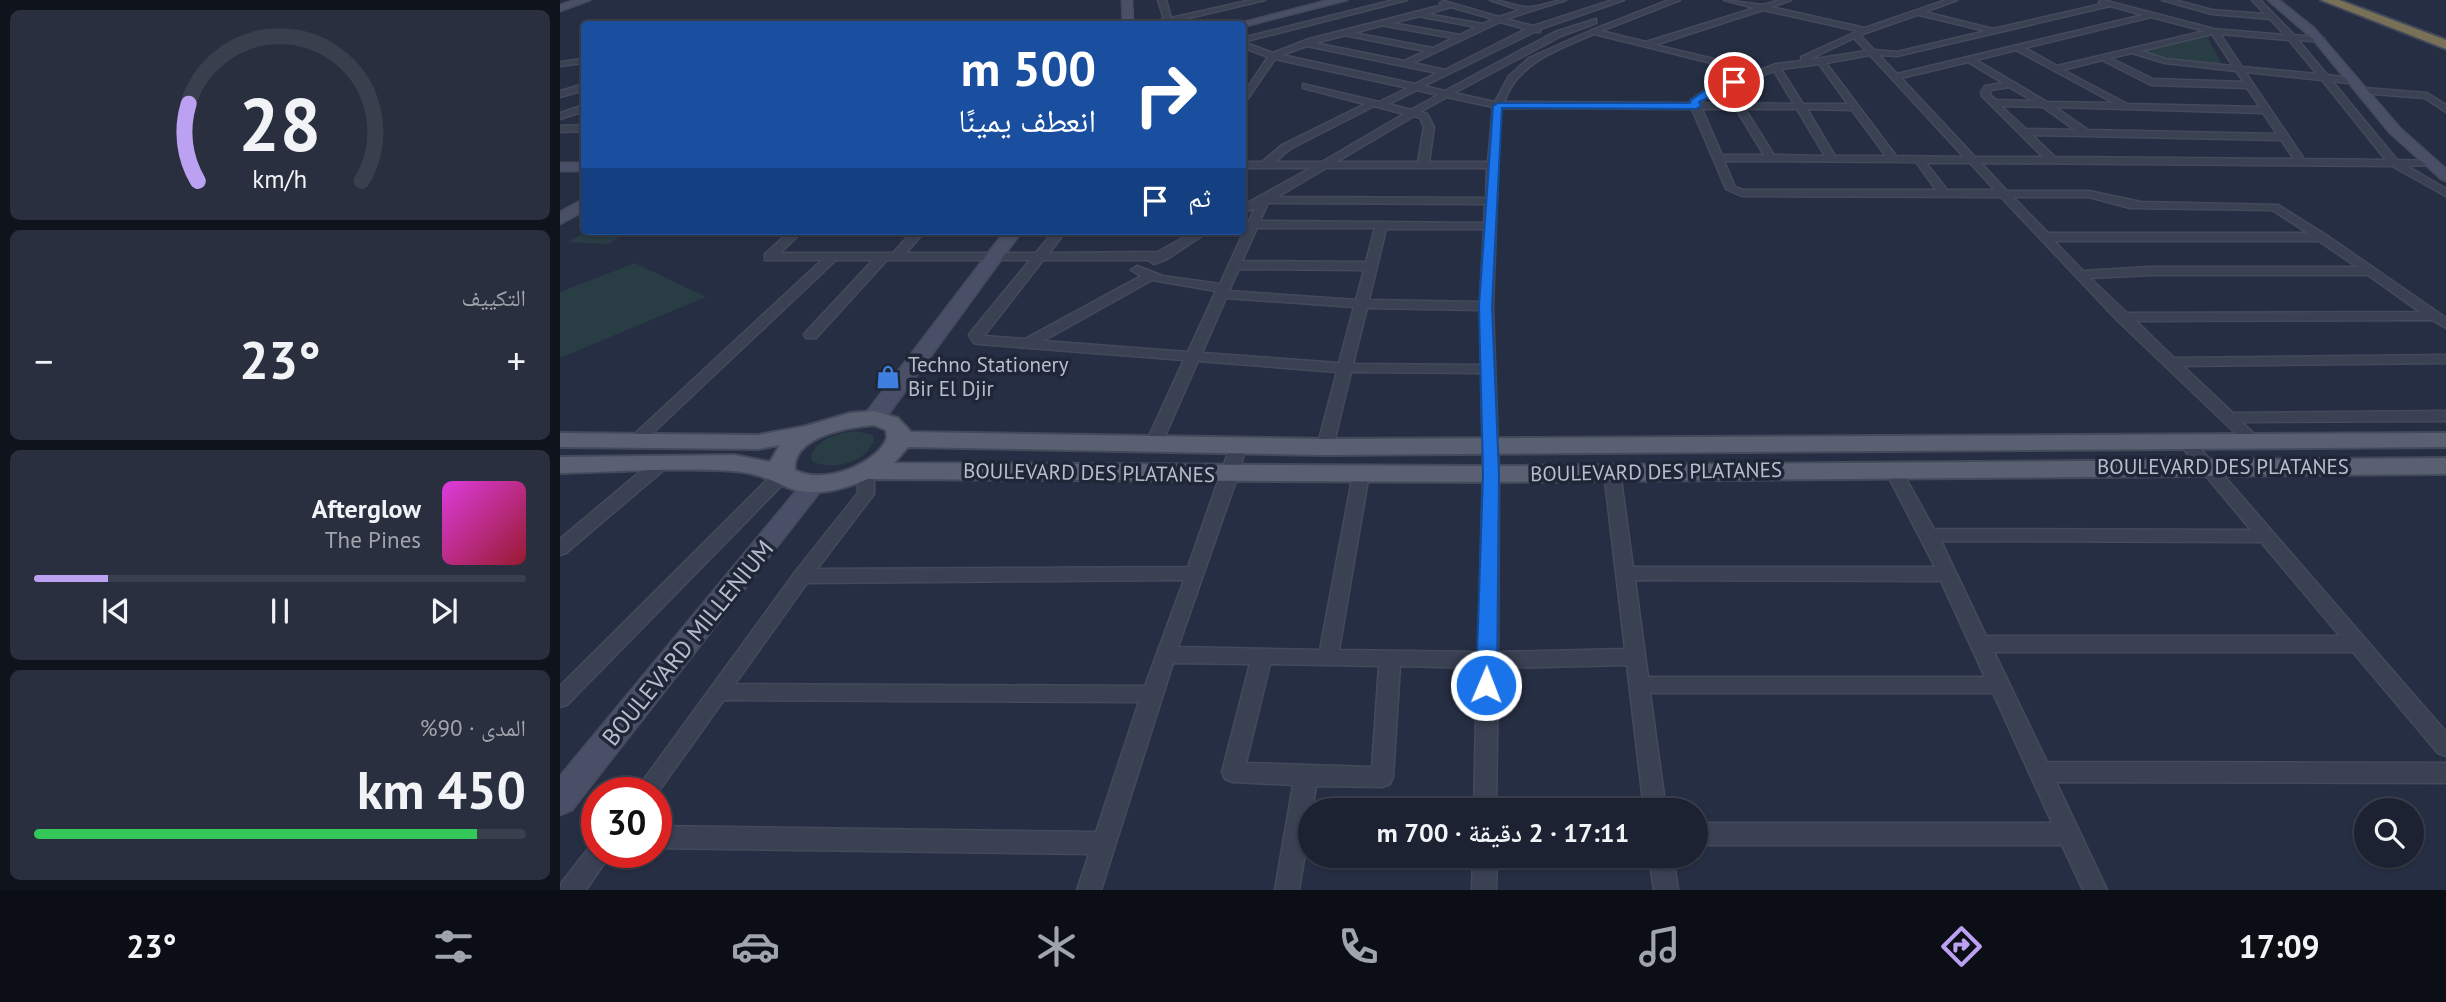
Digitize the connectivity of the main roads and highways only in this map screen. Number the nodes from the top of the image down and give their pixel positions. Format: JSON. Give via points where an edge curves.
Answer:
{"nodes":[{"id":1,"x":576,"y":0,"type":"edge"},
{"id":2,"x":585,"y":0,"type":"edge"},
{"id":3,"x":1127,"y":0,"type":"edge"},
{"id":4,"x":1338,"y":0,"type":"edge"},
{"id":5,"x":2273,"y":0,"type":"edge"},
{"id":6,"x":2327,"y":0,"type":"edge"},
{"id":7,"x":2339,"y":0,"type":"edge"},
{"id":8,"x":560,"y":7,"type":"edge"},
{"id":9,"x":2292,"y":10,"type":"edge"},
{"id":10,"x":1128,"y":21,"type":"edge"},
{"id":11,"x":1246,"y":23,"type":"edge"},
{"id":12,"x":2446,"y":42,"type":"edge"},
{"id":13,"x":560,"y":160,"type":"edge"},
{"id":14,"x":581,"y":160,"type":"edge"},
{"id":15,"x":560,"y":167,"type":"edge"},
{"id":16,"x":581,"y":167,"type":"edge"},
{"id":17,"x":2446,"y":176,"type":"edge"},
{"id":18,"x":581,"y":206,"type":"edge"},
{"id":19,"x":560,"y":219,"type":"edge"},
{"id":20,"x":1011,"y":235,"type":"edge"},
{"id":21,"x":874,"y":418,"type":"junction"},
{"id":22,"x":824,"y":427,"type":"junction"},
{"id":23,"x":900,"y":439,"type":"junction"},
{"id":24,"x":560,"y":440,"type":"edge"},
{"id":25,"x":2446,"y":440,"type":"edge"},
{"id":26,"x":560,"y":465,"type":"edge"},
{"id":27,"x":2446,"y":466,"type":"edge"},
{"id":28,"x":866,"y":471,"type":"junction"},
{"id":29,"x":795,"y":478,"type":"junction"},
{"id":30,"x":560,"y":800,"type":"edge"}],
"edges":[{"from":1,"to":8,"type":"main road"},
{"from":2,"to":8,"type":"main road"},
{"from":3,"to":10,"type":"main road"},
{"from":4,"to":11,"type":"main road"},
{"from":5,"to":9,"type":"main road"},
{"from":6,"to":12,"type":"highway"},
{"from":7,"to":12,"type":"highway"},
{"from":9,"to":17,"type":"main road","via":[[2410,149]]},
{"from":13,"to":14,"type":"main road"},
{"from":15,"to":16,"type":"main road"},
{"from":18,"to":19,"type":"main road"},
{"from":20,"to":21,"type":"main road"},
{"from":21,"to":22,"type":"main road"},
{"from":21,"to":23,"type":"main road","via":[[894,425]]},
{"from":22,"to":24,"type":"main road","via":[[758,442]]},
{"from":22,"to":29,"type":"main road","via":[[787,452],[782,470]]},
{"from":23,"to":25,"type":"main road","name":"BOULEVARD DES PLATANES","via":[[1238,447]]},
{"from":23,"to":28,"type":"main road","via":[[895,450]]},
{"from":26,"to":29,"type":"main road","via":[[734,463]]},
{"from":27,"to":28,"type":"main road","name":"BOULEVARD DES PLATANES","via":[[1230,475]]},
{"from":28,"to":29,"type":"main road","via":[[831,482]]},
{"from":29,"to":30,"type":"main road","name":"BOULEVARD MILLENIUM"}]}
